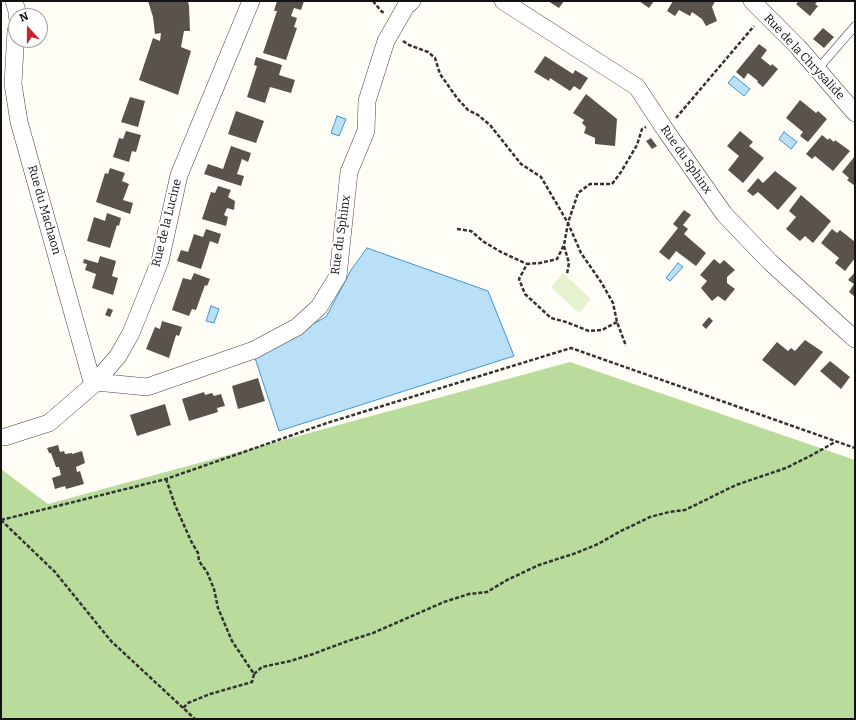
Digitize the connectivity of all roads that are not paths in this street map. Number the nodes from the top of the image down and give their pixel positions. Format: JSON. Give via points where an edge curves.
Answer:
{"nodes":[{"id":1,"x":250,"y":1,"type":"edge"},
{"id":2,"x":412,"y":1,"type":"edge"},
{"id":3,"x":503,"y":1,"type":"edge"},
{"id":4,"x":752,"y":1,"type":"edge"},
{"id":5,"x":855,"y":26,"type":"edge"},
{"id":6,"x":15,"y":48,"type":"edge"},
{"id":7,"x":817,"y":70,"type":"junction"},
{"id":8,"x":855,"y":113,"type":"edge"},
{"id":9,"x":855,"y":338,"type":"edge"},
{"id":10,"x":94,"y":383,"type":"junction"},
{"id":11,"x":5,"y":438,"type":"dead end"}],
"edges":[{"from":1,"to":10,"type":"street","name":"Rue de la Lucine","via":[[179,175],[160,261],[131,333],[118,356]]},
{"from":2,"to":10,"type":"street","name":"Rue du Sphinx","via":[[406,6],[386,41],[367,101],[366,131],[349,172],[338,276],[319,307],[297,327],[254,350],[147,387]]},
{"from":3,"to":9,"type":"street","name":"Rue du Sphinx","via":[[637,87],[724,214],[770,262]]},
{"from":4,"to":7,"type":"street","name":"Rue de la Chrysalide"},
{"from":5,"to":7,"type":"lane"},
{"from":6,"to":10,"type":"street","name":"Rue du Machaon","via":[[13,84],[19,122]]},
{"from":7,"to":8,"type":"street","name":"Rue de la Chrysalide"},
{"from":10,"to":11,"type":"street","name":"Rue de la Lucine","via":[[49,423]]}]}
